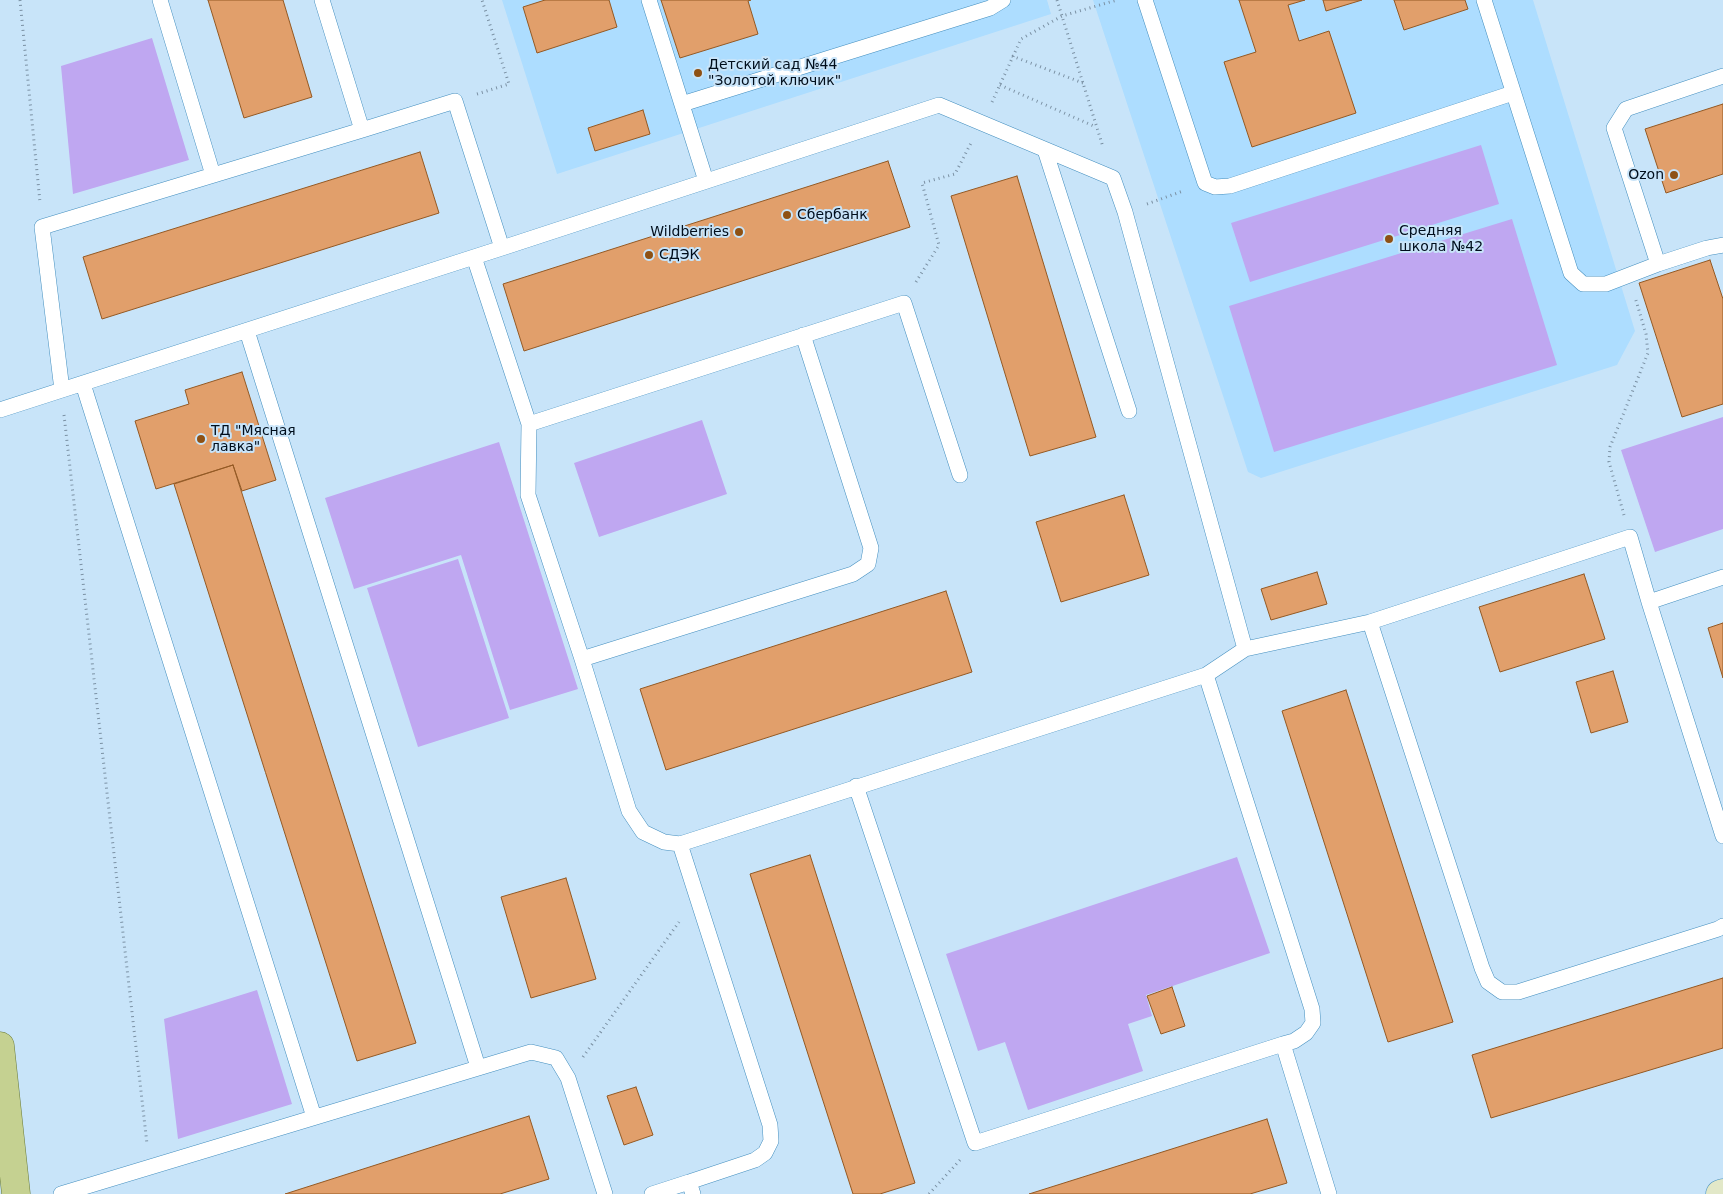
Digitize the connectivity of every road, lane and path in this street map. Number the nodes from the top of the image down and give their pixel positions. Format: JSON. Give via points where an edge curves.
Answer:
{"nodes":[{"id":1,"x":20,"y":0,"type":"edge"},
{"id":2,"x":160,"y":0,"type":"edge"},
{"id":3,"x":322,"y":0,"type":"edge"},
{"id":4,"x":482,"y":0,"type":"edge"},
{"id":5,"x":649,"y":0,"type":"edge"},
{"id":6,"x":1003,"y":0,"type":"edge"},
{"id":7,"x":1057,"y":0,"type":"edge"},
{"id":8,"x":1117,"y":0,"type":"edge"},
{"id":9,"x":1145,"y":0,"type":"edge"},
{"id":10,"x":1484,"y":0,"type":"edge"},
{"id":11,"x":1062,"y":16,"type":"junction"},
{"id":12,"x":1012,"y":56,"type":"junction"},
{"id":13,"x":1723,"y":76,"type":"edge"},
{"id":14,"x":1083,"y":83,"type":"junction"},
{"id":15,"x":1000,"y":85,"type":"junction"},
{"id":16,"x":1513,"y":92,"type":"junction"},
{"id":17,"x":455,"y":101,"type":"junction"},
{"id":18,"x":682,"y":104,"type":"junction"},
{"id":19,"x":982,"y":123,"type":"junction"},
{"id":20,"x":1096,"y":127,"type":"junction"},
{"id":21,"x":362,"y":130,"type":"junction"},
{"id":22,"x":1045,"y":150,"type":"junction"},
{"id":23,"x":213,"y":175,"type":"junction"},
{"id":24,"x":1113,"y":178,"type":"junction"},
{"id":25,"x":706,"y":181,"type":"junction"},
{"id":26,"x":1205,"y":183,"type":"junction"},
{"id":27,"x":1125,"y":212,"type":"junction"},
{"id":28,"x":42,"y":227,"type":"junction"},
{"id":29,"x":1723,"y":245,"type":"edge"},
{"id":30,"x":502,"y":248,"type":"junction"},
{"id":31,"x":474,"y":257,"type":"junction"},
{"id":32,"x":1658,"y":264,"type":"junction"},
{"id":33,"x":1628,"y":274,"type":"junction"},
{"id":34,"x":904,"y":303,"type":"junction"},
{"id":35,"x":247,"y":330,"type":"junction"},
{"id":36,"x":803,"y":335,"type":"junction"},
{"id":37,"x":83,"y":384,"type":"junction"},
{"id":38,"x":62,"y":390,"type":"junction"},
{"id":39,"x":0,"y":410,"type":"edge"},
{"id":40,"x":1129,"y":411,"type":"dead end"},
{"id":41,"x":529,"y":424,"type":"junction"},
{"id":42,"x":960,"y":475,"type":"dead end"},
{"id":43,"x":1630,"y":537,"type":"junction"},
{"id":44,"x":1723,"y":577,"type":"edge"},
{"id":45,"x":1649,"y":602,"type":"junction"},
{"id":46,"x":1370,"y":622,"type":"junction"},
{"id":47,"x":1246,"y":649,"type":"junction"},
{"id":48,"x":582,"y":659,"type":"junction"},
{"id":49,"x":1206,"y":675,"type":"junction"},
{"id":50,"x":856,"y":786,"type":"junction"},
{"id":51,"x":1723,"y":836,"type":"edge"},
{"id":52,"x":680,"y":844,"type":"junction"},
{"id":53,"x":698,"y":896,"type":"junction"},
{"id":54,"x":1723,"y":926,"type":"edge"},
{"id":55,"x":1283,"y":1044,"type":"junction"},
{"id":56,"x":0,"y":1046,"type":"edge"},
{"id":57,"x":478,"y":1067,"type":"junction"},
{"id":58,"x":568,"y":1078,"type":"junction"},
{"id":59,"x":314,"y":1117,"type":"junction"},
{"id":60,"x":975,"y":1143,"type":"junction"},
{"id":61,"x":149,"y":1167,"type":"junction"},
{"id":62,"x":691,"y":1188,"type":"edge"},
{"id":63,"x":16,"y":1194,"type":"edge"},
{"id":64,"x":61,"y":1194,"type":"edge"},
{"id":65,"x":606,"y":1194,"type":"edge"},
{"id":66,"x":652,"y":1194,"type":"edge"},
{"id":67,"x":929,"y":1194,"type":"edge"},
{"id":68,"x":1329,"y":1194,"type":"edge"}],
"edges":[{"from":1,"to":28,"type":"path"},
{"from":2,"to":23,"type":"lane"},
{"from":3,"to":21,"type":"lane"},
{"from":4,"to":17,"type":"path","via":[[508,84]]},
{"from":5,"to":18,"type":"lane"},
{"from":6,"to":18,"type":"lane","via":[[990,8]]},
{"from":7,"to":11,"type":"path"},
{"from":8,"to":11,"type":"path"},
{"from":9,"to":26,"type":"lane"},
{"from":10,"to":16,"type":"lane"},
{"from":11,"to":12,"type":"path","via":[[1021,39]]},
{"from":11,"to":14,"type":"path"},
{"from":12,"to":14,"type":"path"},
{"from":12,"to":15,"type":"path"},
{"from":13,"to":32,"type":"lane","via":[[1626,109],[1614,128]]},
{"from":14,"to":20,"type":"path"},
{"from":15,"to":19,"type":"path"},
{"from":15,"to":20,"type":"path"},
{"from":16,"to":26,"type":"lane","via":[[1230,186],[1215,187]]},
{"from":16,"to":33,"type":"lane","via":[[1571,273],[1583,284],[1606,284]]},
{"from":17,"to":21,"type":"lane"},
{"from":17,"to":30,"type":"lane"},
{"from":18,"to":25,"type":"lane"},
{"from":19,"to":22,"type":"lane"},
{"from":19,"to":25,"type":"lane","via":[[938,105]]},
{"from":19,"to":34,"type":"path","via":[[955,174],[922,183],[939,245]]},
{"from":20,"to":24,"type":"path"},
{"from":21,"to":23,"type":"lane"},
{"from":22,"to":24,"type":"lane"},
{"from":22,"to":40,"type":"lane"},
{"from":23,"to":28,"type":"lane"},
{"from":24,"to":27,"type":"lane"},
{"from":25,"to":30,"type":"lane"},
{"from":26,"to":27,"type":"path"},
{"from":27,"to":47,"type":"lane"},
{"from":28,"to":38,"type":"lane"},
{"from":29,"to":32,"type":"lane"},
{"from":30,"to":31,"type":"lane"},
{"from":31,"to":35,"type":"lane"},
{"from":31,"to":41,"type":"lane"},
{"from":32,"to":33,"type":"lane"},
{"from":33,"to":43,"type":"path","via":[[1646,334],[1648,353],[1610,447],[1609,462]]},
{"from":34,"to":36,"type":"lane"},
{"from":34,"to":42,"type":"lane"},
{"from":35,"to":37,"type":"lane"},
{"from":35,"to":57,"type":"lane"},
{"from":36,"to":41,"type":"lane"},
{"from":36,"to":48,"type":"lane","via":[[871,548],[868,564],[853,574]]},
{"from":37,"to":38,"type":"lane"},
{"from":37,"to":59,"type":"lane"},
{"from":38,"to":39,"type":"lane"},
{"from":38,"to":61,"type":"path"},
{"from":41,"to":48,"type":"lane","via":[[528,495]]},
{"from":43,"to":45,"type":"lane"},
{"from":43,"to":46,"type":"lane"},
{"from":44,"to":45,"type":"lane"},
{"from":45,"to":51,"type":"lane"},
{"from":46,"to":47,"type":"lane"},
{"from":46,"to":54,"type":"lane","via":[[1488,982],[1502,992],[1518,992]]},
{"from":47,"to":49,"type":"lane"},
{"from":48,"to":52,"type":"lane","via":[[629,811],[643,832],[664,842]]},
{"from":49,"to":50,"type":"lane"},
{"from":49,"to":55,"type":"lane","via":[[1312,1009],[1313,1023],[1306,1034]]},
{"from":50,"to":52,"type":"lane"},
{"from":50,"to":60,"type":"lane"},
{"from":52,"to":53,"type":"lane"},
{"from":53,"to":58,"type":"path"},
{"from":53,"to":62,"type":"lane","via":[[770,1125],[771,1141],[765,1153],[755,1160]]},
{"from":55,"to":60,"type":"lane"},
{"from":55,"to":68,"type":"lane"},
{"from":56,"to":63,"type":"main road"},
{"from":57,"to":58,"type":"lane","via":[[531,1052],[556,1058]]},
{"from":57,"to":59,"type":"lane"},
{"from":58,"to":65,"type":"lane"},
{"from":59,"to":61,"type":"lane"},
{"from":60,"to":67,"type":"path"},
{"from":61,"to":64,"type":"lane"},
{"from":62,"to":66,"type":"lane"}]}
